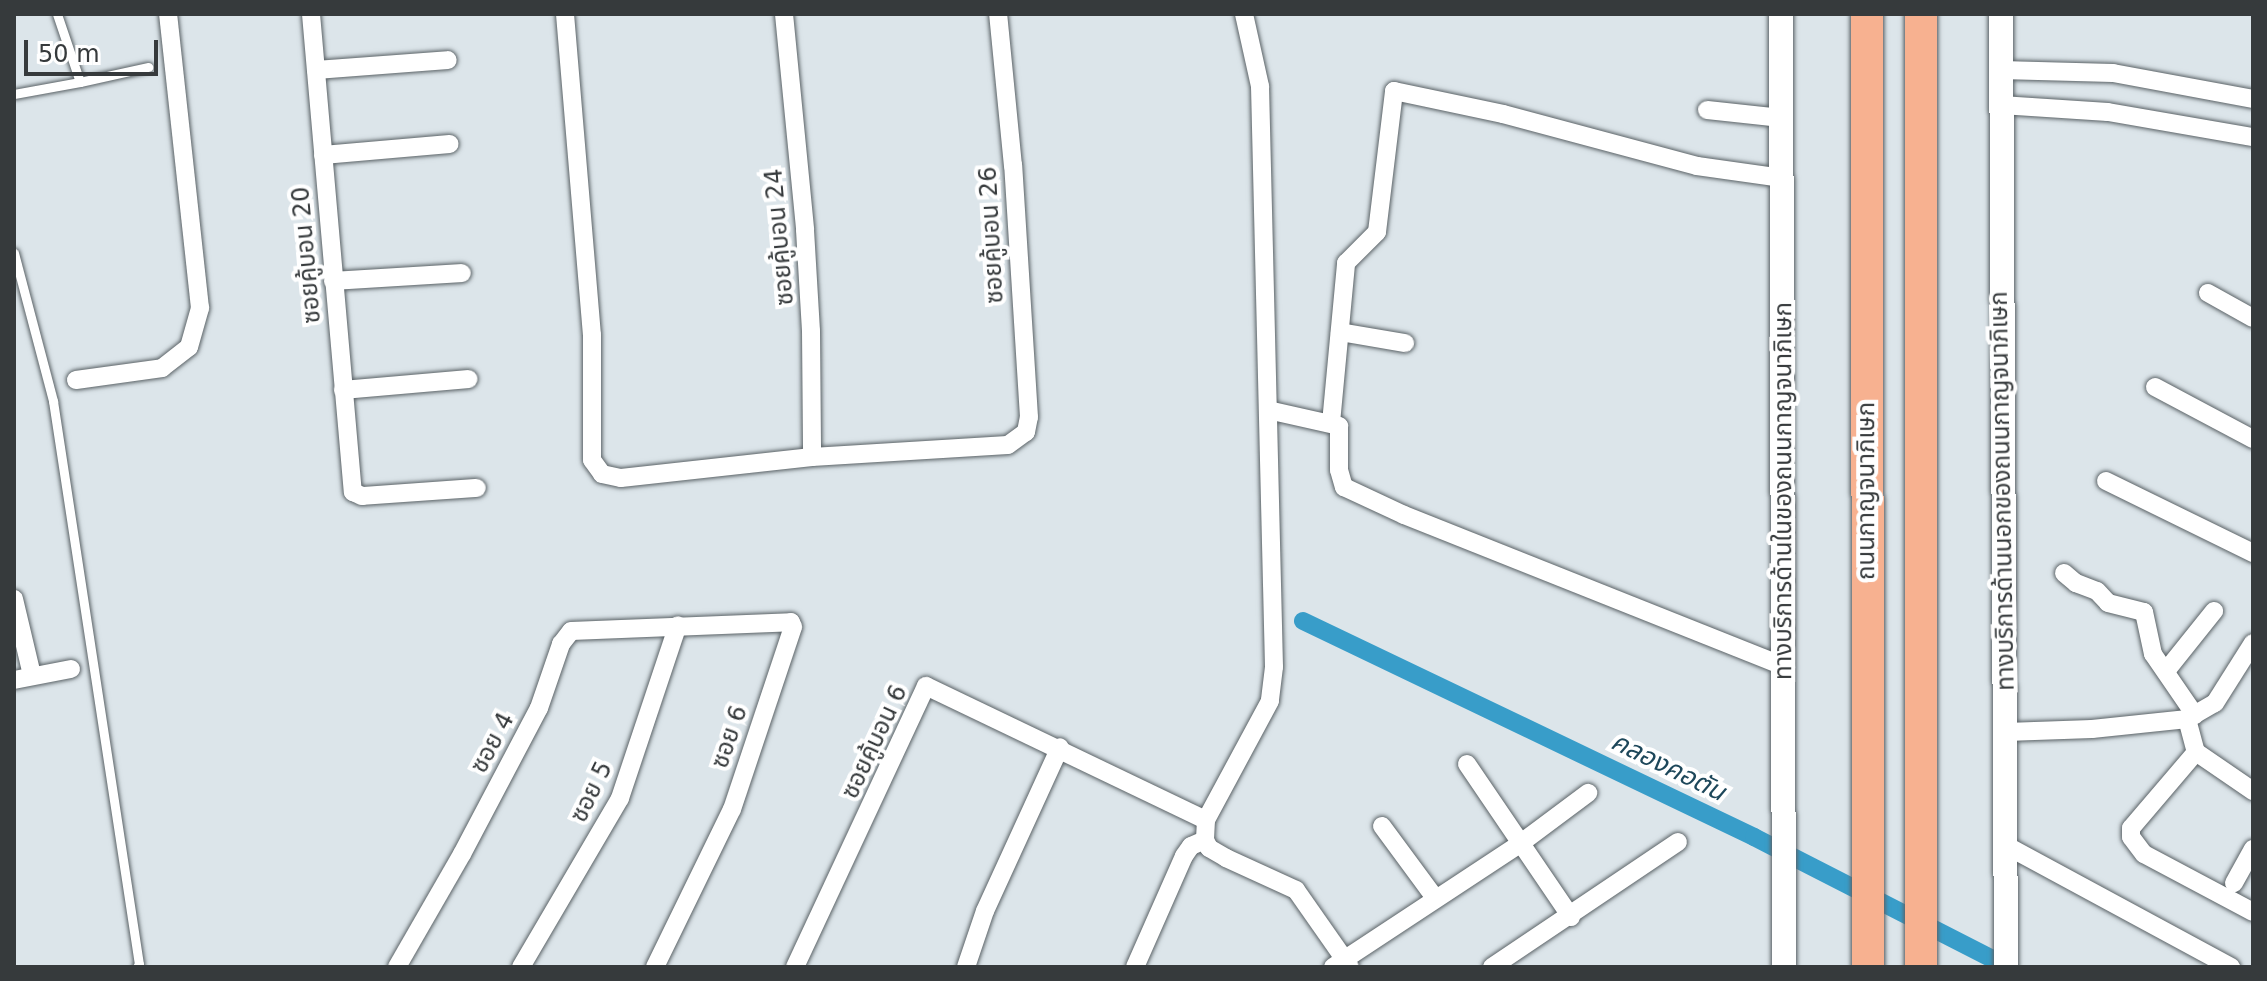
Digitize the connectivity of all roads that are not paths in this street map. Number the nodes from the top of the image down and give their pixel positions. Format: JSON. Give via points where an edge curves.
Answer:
{"nodes":[{"id":1,"x":57,"y":14,"type":"edge"},
{"id":2,"x":168,"y":14,"type":"edge"},
{"id":3,"x":311,"y":14,"type":"edge"},
{"id":4,"x":565,"y":14,"type":"edge"},
{"id":5,"x":784,"y":14,"type":"edge"},
{"id":6,"x":998,"y":14,"type":"edge"},
{"id":7,"x":1244,"y":14,"type":"edge"},
{"id":8,"x":1781,"y":14,"type":"edge"},
{"id":9,"x":1867,"y":14,"type":"edge"},
{"id":10,"x":1921,"y":14,"type":"edge"},
{"id":11,"x":2001,"y":14,"type":"edge"},
{"id":12,"x":448,"y":60,"type":"dead end"},
{"id":13,"x":148,"y":67,"type":"dead end"},
{"id":14,"x":316,"y":70,"type":"junction"},
{"id":15,"x":2001,"y":70,"type":"junction"},
{"id":16,"x":80,"y":82,"type":"junction"},
{"id":17,"x":14,"y":94,"type":"edge"},
{"id":18,"x":2253,"y":99,"type":"edge"},
{"id":19,"x":2001,"y":105,"type":"junction"},
{"id":20,"x":1707,"y":110,"type":"dead end"},
{"id":21,"x":1782,"y":118,"type":"junction"},
{"id":22,"x":2253,"y":137,"type":"edge"},
{"id":23,"x":450,"y":144,"type":"dead end"},
{"id":24,"x":323,"y":155,"type":"junction"},
{"id":25,"x":1782,"y":178,"type":"junction"},
{"id":26,"x":14,"y":253,"type":"edge"},
{"id":27,"x":462,"y":273,"type":"dead end"},
{"id":28,"x":333,"y":281,"type":"junction"},
{"id":29,"x":2208,"y":293,"type":"dead end"},
{"id":30,"x":2253,"y":318,"type":"edge"},
{"id":31,"x":1340,"y":332,"type":"junction"},
{"id":32,"x":1405,"y":343,"type":"dead end"},
{"id":33,"x":469,"y":379,"type":"dead end"},
{"id":34,"x":76,"y":380,"type":"dead end"},
{"id":35,"x":2155,"y":387,"type":"dead end"},
{"id":36,"x":343,"y":390,"type":"junction"},
{"id":37,"x":1268,"y":410,"type":"junction"},
{"id":38,"x":1331,"y":423,"type":"junction"},
{"id":39,"x":2253,"y":439,"type":"edge"},
{"id":40,"x":812,"y":457,"type":"junction"},
{"id":41,"x":2106,"y":481,"type":"dead end"},
{"id":42,"x":477,"y":488,"type":"dead end"},
{"id":43,"x":2253,"y":553,"type":"edge"},
{"id":44,"x":2064,"y":573,"type":"dead end"},
{"id":45,"x":14,"y":599,"type":"edge"},
{"id":46,"x":2214,"y":611,"type":"dead end"},
{"id":47,"x":678,"y":625,"type":"junction"},
{"id":48,"x":2253,"y":643,"type":"edge"},
{"id":49,"x":1786,"y":667,"type":"junction"},
{"id":50,"x":71,"y":669,"type":"dead end"},
{"id":51,"x":2166,"y":671,"type":"junction"},
{"id":52,"x":23,"y":678,"type":"edge"},
{"id":53,"x":2191,"y":717,"type":"junction"},
{"id":54,"x":2006,"y":732,"type":"junction"},
{"id":55,"x":1060,"y":747,"type":"junction"},
{"id":56,"x":2196,"y":752,"type":"junction"},
{"id":57,"x":1467,"y":764,"type":"dead end"},
{"id":58,"x":2253,"y":791,"type":"edge"},
{"id":59,"x":1588,"y":793,"type":"dead end"},
{"id":60,"x":1206,"y":820,"type":"junction"},
{"id":61,"x":1382,"y":826,"type":"dead end"},
{"id":62,"x":1205,"y":840,"type":"junction"},
{"id":63,"x":1678,"y":842,"type":"dead end"},
{"id":64,"x":1521,"y":843,"type":"junction"},
{"id":65,"x":2007,"y":846,"type":"junction"},
{"id":66,"x":2253,"y":849,"type":"edge"},
{"id":67,"x":2234,"y":883,"type":"dead end"},
{"id":68,"x":1435,"y":898,"type":"junction"},
{"id":69,"x":2253,"y":912,"type":"edge"},
{"id":70,"x":1571,"y":917,"type":"junction"},
{"id":71,"x":1868,"y":956,"type":"edge"},
{"id":72,"x":1342,"y":964,"type":"edge"},
{"id":73,"x":137,"y":967,"type":"edge"},
{"id":74,"x":397,"y":967,"type":"edge"},
{"id":75,"x":521,"y":967,"type":"edge"},
{"id":76,"x":655,"y":967,"type":"edge"},
{"id":77,"x":795,"y":967,"type":"edge"},
{"id":78,"x":966,"y":967,"type":"edge"},
{"id":79,"x":1135,"y":967,"type":"edge"},
{"id":80,"x":1492,"y":967,"type":"edge"},
{"id":81,"x":1784,"y":967,"type":"edge"},
{"id":82,"x":1921,"y":967,"type":"edge"},
{"id":83,"x":2006,"y":967,"type":"edge"},
{"id":84,"x":2231,"y":967,"type":"edge"}],
"edges":[{"from":1,"to":16,"type":"lane"},
{"from":2,"to":34,"type":"street","via":[[200,308],[189,347],[162,368]]},
{"from":3,"to":14,"type":"street","name":"ซอยคู้บอน 20"},
{"from":4,"to":40,"type":"street","via":[[592,335],[592,460],[602,474],[621,478]]},
{"from":5,"to":40,"type":"street","name":"ซอยคู้บอน 24","via":[[807,259]]},
{"from":6,"to":40,"type":"street","name":"ซอยคู้บอน 26","via":[[1013,166],[1026,432],[1008,445]]},
{"from":7,"to":37,"type":"street","via":[[1260,86]]},
{"from":8,"to":21,"type":"main road","name":"ทางบริการด้านในของถนนกาญจนาภิเษก"},
{"from":9,"to":71,"type":"highway","name":"ถนนกาญจนาภิเษก"},
{"from":10,"to":82,"type":"highway"},
{"from":11,"to":15,"type":"main road","name":"ทางบริการด้านนอกของถนนกาญจนาภิเษก"},
{"from":12,"to":14,"type":"street"},
{"from":13,"to":16,"type":"lane"},
{"from":14,"to":24,"type":"street","name":"ซอยคู้บอน 20"},
{"from":15,"to":18,"type":"street","via":[[2113,73]]},
{"from":15,"to":19,"type":"main road","name":"ทางบริการด้านนอกของถนนกาญจนาภิเษก"},
{"from":16,"to":17,"type":"lane"},
{"from":19,"to":22,"type":"street","via":[[2108,112]]},
{"from":19,"to":54,"type":"main road","name":"ทางบริการด้านนอกของถนนกาญจนาภิเษก"},
{"from":20,"to":21,"type":"street"},
{"from":21,"to":25,"type":"main road","name":"ทางบริการด้านในของถนนกาญจนาภิเษก"},
{"from":23,"to":24,"type":"street"},
{"from":24,"to":28,"type":"street","name":"ซอยคู้บอน 20"},
{"from":25,"to":31,"type":"street","via":[[1697,166],[1394,91],[1377,232],[1346,263]]},
{"from":25,"to":49,"type":"main road","name":"ทางบริการด้านในของถนนกาญจนาภิเษก"},
{"from":26,"to":73,"type":"lane","via":[[53,401]]},
{"from":27,"to":28,"type":"street"},
{"from":28,"to":36,"type":"street","name":"ซอยคู้บอน 20"},
{"from":29,"to":30,"type":"street"},
{"from":31,"to":32,"type":"street"},
{"from":31,"to":38,"type":"street"},
{"from":33,"to":36,"type":"street"},
{"from":35,"to":39,"type":"street"},
{"from":36,"to":42,"type":"street","name":"ซอยคู้บอน 20","via":[[353,492],[362,496]]},
{"from":37,"to":38,"type":"street"},
{"from":37,"to":60,"type":"street","via":[[1274,629],[1270,701]]},
{"from":38,"to":49,"type":"street","via":[[1339,426],[1344,487]]},
{"from":41,"to":43,"type":"street"},
{"from":44,"to":51,"type":"street","via":[[2108,603],[2144,612],[2153,654]]},
{"from":45,"to":52,"type":"street"},
{"from":46,"to":51,"type":"street"},
{"from":47,"to":74,"type":"street","name":"ซอย 4","via":[[571,631],[561,644],[539,708]]},
{"from":47,"to":75,"type":"street","name":"ซอย 5","via":[[620,798]]},
{"from":47,"to":76,"type":"street","name":"ซอย 6","via":[[788,621],[793,627],[732,809]]},
{"from":48,"to":53,"type":"street","via":[[2215,703]]},
{"from":49,"to":81,"type":"main road","name":"ทางบริการด้านในของถนนกาญจนาภิเษก"},
{"from":50,"to":52,"type":"street"},
{"from":51,"to":53,"type":"street"},
{"from":53,"to":54,"type":"street"},
{"from":53,"to":56,"type":"street"},
{"from":54,"to":65,"type":"main road","name":"ทางบริการด้านนอกของถนนกาญจนาภิเษก"},
{"from":55,"to":60,"type":"street","name":"ซอยคู้บอน 6"},
{"from":55,"to":77,"type":"street","name":"ซอยคู้บอน 6","via":[[926,686]]},
{"from":55,"to":78,"type":"street","via":[[985,911]]},
{"from":56,"to":58,"type":"street"},
{"from":56,"to":69,"type":"street","via":[[2131,828],[2131,837],[2144,854]]},
{"from":57,"to":64,"type":"street"},
{"from":59,"to":64,"type":"street"},
{"from":60,"to":62,"type":"street"},
{"from":61,"to":68,"type":"street"},
{"from":62,"to":72,"type":"street","via":[[1209,848],[1296,890]]},
{"from":62,"to":79,"type":"street","via":[[1184,856]]},
{"from":63,"to":70,"type":"street"},
{"from":64,"to":68,"type":"street"},
{"from":64,"to":70,"type":"street"},
{"from":65,"to":83,"type":"main road","name":"ทางบริการด้านนอกของถนนกาญจนาภิเษก"},
{"from":65,"to":84,"type":"street"},
{"from":66,"to":67,"type":"street"},
{"from":68,"to":72,"type":"street"},
{"from":70,"to":80,"type":"street"}]}
